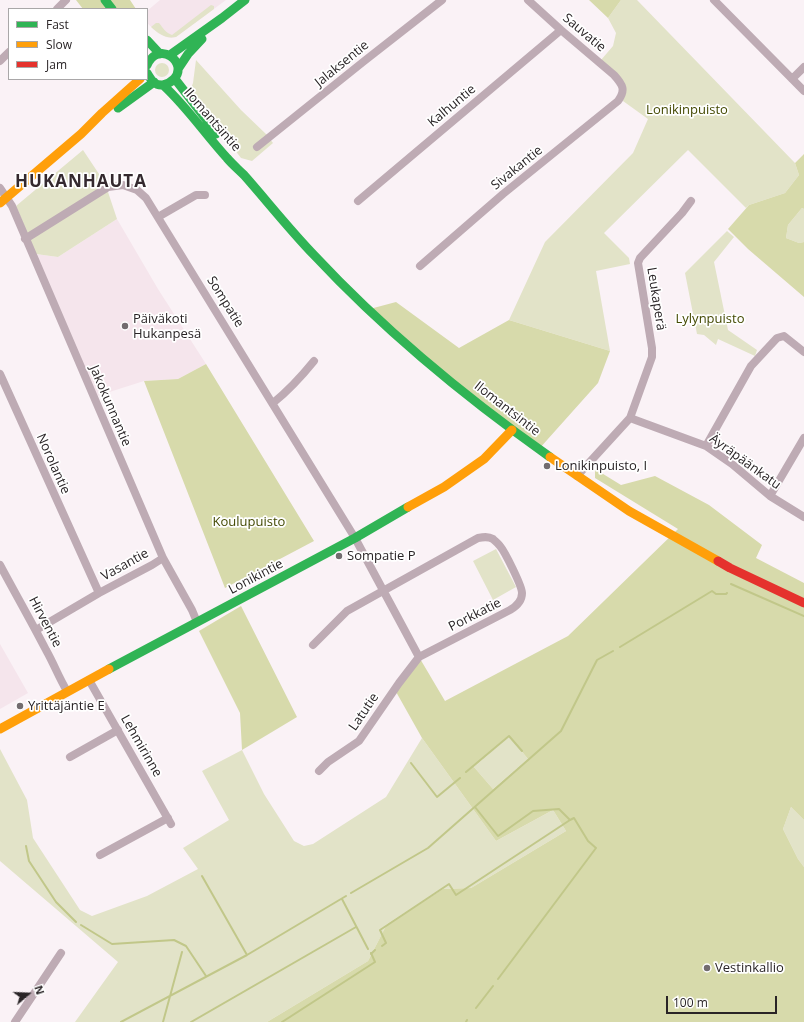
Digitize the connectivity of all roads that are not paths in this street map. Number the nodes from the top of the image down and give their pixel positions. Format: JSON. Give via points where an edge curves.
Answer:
{"nodes":[{"id":1,"x":66,"y":0,"type":"edge"},
{"id":2,"x":105,"y":0,"type":"edge"},
{"id":3,"x":245,"y":0,"type":"edge"},
{"id":4,"x":442,"y":0,"type":"edge"},
{"id":5,"x":528,"y":0,"type":"edge"},
{"id":6,"x":714,"y":0,"type":"edge"},
{"id":7,"x":57,"y":8,"type":"edge"},
{"id":8,"x":111,"y":8,"type":"edge"},
{"id":9,"x":222,"y":18,"type":"junction"},
{"id":10,"x":561,"y":30,"type":"junction"},
{"id":11,"x":148,"y":41,"type":"edge"},
{"id":12,"x":8,"y":53,"type":"edge"},
{"id":13,"x":160,"y":54,"type":"junction"},
{"id":14,"x":170,"y":55,"type":"junction"},
{"id":15,"x":0,"y":61,"type":"edge"},
{"id":16,"x":148,"y":61,"type":"edge"},
{"id":17,"x":804,"y":67,"type":"edge"},
{"id":18,"x":178,"y":69,"type":"junction"},
{"id":19,"x":148,"y":76,"type":"edge"},
{"id":20,"x":175,"y":79,"type":"junction"},
{"id":21,"x":792,"y":79,"type":"junction"},
{"id":22,"x":139,"y":80,"type":"edge"},
{"id":23,"x":154,"y":82,"type":"junction"},
{"id":24,"x":163,"y":85,"type":"junction"},
{"id":25,"x":623,"y":86,"type":"joint"},
{"id":26,"x":804,"y":91,"type":"edge"},
{"id":27,"x":81,"y":134,"type":"junction"},
{"id":28,"x":257,"y":147,"type":"dead end"},
{"id":29,"x":242,"y":173,"type":"junction"},
{"id":30,"x":0,"y":188,"type":"edge"},
{"id":31,"x":205,"y":195,"type":"dead end"},
{"id":32,"x":3,"y":200,"type":"edge"},
{"id":33,"x":358,"y":201,"type":"dead end"},
{"id":34,"x":691,"y":201,"type":"dead end"},
{"id":35,"x":158,"y":217,"type":"junction"},
{"id":36,"x":25,"y":239,"type":"junction"},
{"id":37,"x":420,"y":266,"type":"dead end"},
{"id":38,"x":804,"y":352,"type":"edge"},
{"id":39,"x":314,"y":361,"type":"dead end"},
{"id":40,"x":0,"y":374,"type":"edge"},
{"id":41,"x":272,"y":403,"type":"junction"},
{"id":42,"x":630,"y":418,"type":"junction"},
{"id":43,"x":512,"y":430,"type":"junction"},
{"id":44,"x":804,"y":438,"type":"edge"},
{"id":45,"x":706,"y":446,"type":"junction"},
{"id":46,"x":576,"y":476,"type":"junction"},
{"id":47,"x":770,"y":496,"type":"junction"},
{"id":48,"x":804,"y":517,"type":"edge"},
{"id":49,"x":355,"y":538,"type":"junction"},
{"id":50,"x":163,"y":558,"type":"junction"},
{"id":51,"x":86,"y":563,"type":"joint"},
{"id":52,"x":0,"y":565,"type":"edge"},
{"id":53,"x":384,"y":590,"type":"junction"},
{"id":54,"x":99,"y":593,"type":"junction"},
{"id":55,"x":804,"y":603,"type":"edge"},
{"id":56,"x":197,"y":622,"type":"junction"},
{"id":57,"x":36,"y":630,"type":"junction"},
{"id":58,"x":312,"y":645,"type":"dead end"},
{"id":59,"x":419,"y":656,"type":"junction"},
{"id":60,"x":89,"y":680,"type":"junction"},
{"id":61,"x":67,"y":692,"type":"junction"},
{"id":62,"x":0,"y":729,"type":"edge"},
{"id":63,"x":118,"y":730,"type":"junction"},
{"id":64,"x":70,"y":757,"type":"dead end"},
{"id":65,"x":319,"y":771,"type":"dead end"},
{"id":66,"x":100,"y":855,"type":"dead end"},
{"id":67,"x":61,"y":953,"type":"dead end"},
{"id":68,"x":15,"y":1022,"type":"edge"}],
"edges":[{"from":1,"to":7,"type":"street"},
{"from":2,"to":8,"type":"main road"},
{"from":3,"to":9,"type":"main road"},
{"from":4,"to":28,"type":"street","name":"Jalaksentie"},
{"from":5,"to":10,"type":"street","name":"Sauvatie"},
{"from":6,"to":21,"type":"street"},
{"from":9,"to":14,"type":"main road"},
{"from":9,"to":18,"type":"main road","via":[[188,54]]},
{"from":10,"to":25,"type":"street","name":"Sauvatie","via":[[614,75]]},
{"from":10,"to":33,"type":"street","name":"Kalhuntie"},
{"from":11,"to":13,"type":"main road"},
{"from":12,"to":15,"type":"street"},
{"from":13,"to":14,"type":"main road"},
{"from":13,"to":16,"type":"main road"},
{"from":14,"to":18,"type":"main road","via":[[176,61]]},
{"from":17,"to":21,"type":"street"},
{"from":18,"to":20,"type":"main road"},
{"from":19,"to":23,"type":"main road"},
{"from":20,"to":24,"type":"main road"},
{"from":20,"to":29,"type":"main road","name":"Ilomantsintie","via":[[206,119]]},
{"from":21,"to":26,"type":"street"},
{"from":22,"to":27,"type":"main road"},
{"from":23,"to":24,"type":"main road"},
{"from":23,"to":27,"type":"main road"},
{"from":24,"to":29,"type":"main road","name":"Ilomantsintie"},
{"from":25,"to":37,"type":"street","name":"Sivakantie","via":[[618,101],[503,194]]},
{"from":27,"to":32,"type":"main road"},
{"from":29,"to":43,"type":"main road","name":"Ilomantsintie","via":[[313,254],[367,309],[432,367]]},
{"from":30,"to":32,"type":"street","name":"Jakokunnantie"},
{"from":31,"to":35,"type":"street","via":[[196,195]]},
{"from":32,"to":36,"type":"street","name":"Jakokunnantie","via":[[12,206]]},
{"from":34,"to":42,"type":"street","name":"Leukaperä","via":[[638,263],[652,357]]},
{"from":35,"to":36,"type":"street","name":"Sompatie","via":[[146,198],[137,190],[123,185],[108,187]]},
{"from":35,"to":41,"type":"street","name":"Sompatie"},
{"from":36,"to":50,"type":"street","name":"Jakokunnantie"},
{"from":38,"to":45,"type":"street","via":[[784,336],[777,338],[751,366]]},
{"from":39,"to":41,"type":"street","via":[[285,394]]},
{"from":40,"to":51,"type":"street","name":"Norolantie"},
{"from":41,"to":49,"type":"street","name":"Sompatie"},
{"from":42,"to":45,"type":"street","name":"Äyräpäänkatu"},
{"from":42,"to":46,"type":"street"},
{"from":43,"to":46,"type":"main road","name":"Ilomantsintie"},
{"from":43,"to":49,"type":"main road","name":"Lonikintie","via":[[484,459],[444,486]]},
{"from":44,"to":47,"type":"street"},
{"from":45,"to":47,"type":"street","name":"Äyräpäänkatu"},
{"from":46,"to":55,"type":"main road","name":"Ilomantsintie","via":[[629,511],[730,568]]},
{"from":47,"to":48,"type":"street","name":"Äyräpäänkatu"},
{"from":49,"to":53,"type":"street"},
{"from":49,"to":56,"type":"main road","name":"Lonikintie"},
{"from":50,"to":54,"type":"street","name":"Vasantie"},
{"from":50,"to":56,"type":"street","name":"Jakokunnantie"},
{"from":51,"to":54,"type":"street","name":"Vasantie"},
{"from":52,"to":57,"type":"street","name":"Hirventie"},
{"from":53,"to":58,"type":"street","name":"Porkkatie","via":[[347,611]]},
{"from":53,"to":59,"type":"street"},
{"from":53,"to":59,"type":"street","name":"Porkkatie","via":[[478,538],[490,538],[500,546],[520,584],[522,593],[517,606]]},
{"from":54,"to":57,"type":"street","name":"Vasantie"},
{"from":56,"to":60,"type":"main road","name":"Lonikintie"},
{"from":57,"to":61,"type":"street","name":"Hirventie"},
{"from":59,"to":65,"type":"street","name":"Latutie","via":[[359,741]]},
{"from":60,"to":61,"type":"main road","name":"Lonikintie"},
{"from":60,"to":63,"type":"street","name":"Lehmirinne"},
{"from":61,"to":62,"type":"main road","name":"Lonikintie"},
{"from":63,"to":64,"type":"street"},
{"from":63,"to":66,"type":"street","name":"Lehmirinne","via":[[170,821]]},
{"from":67,"to":68,"type":"street"}]}
